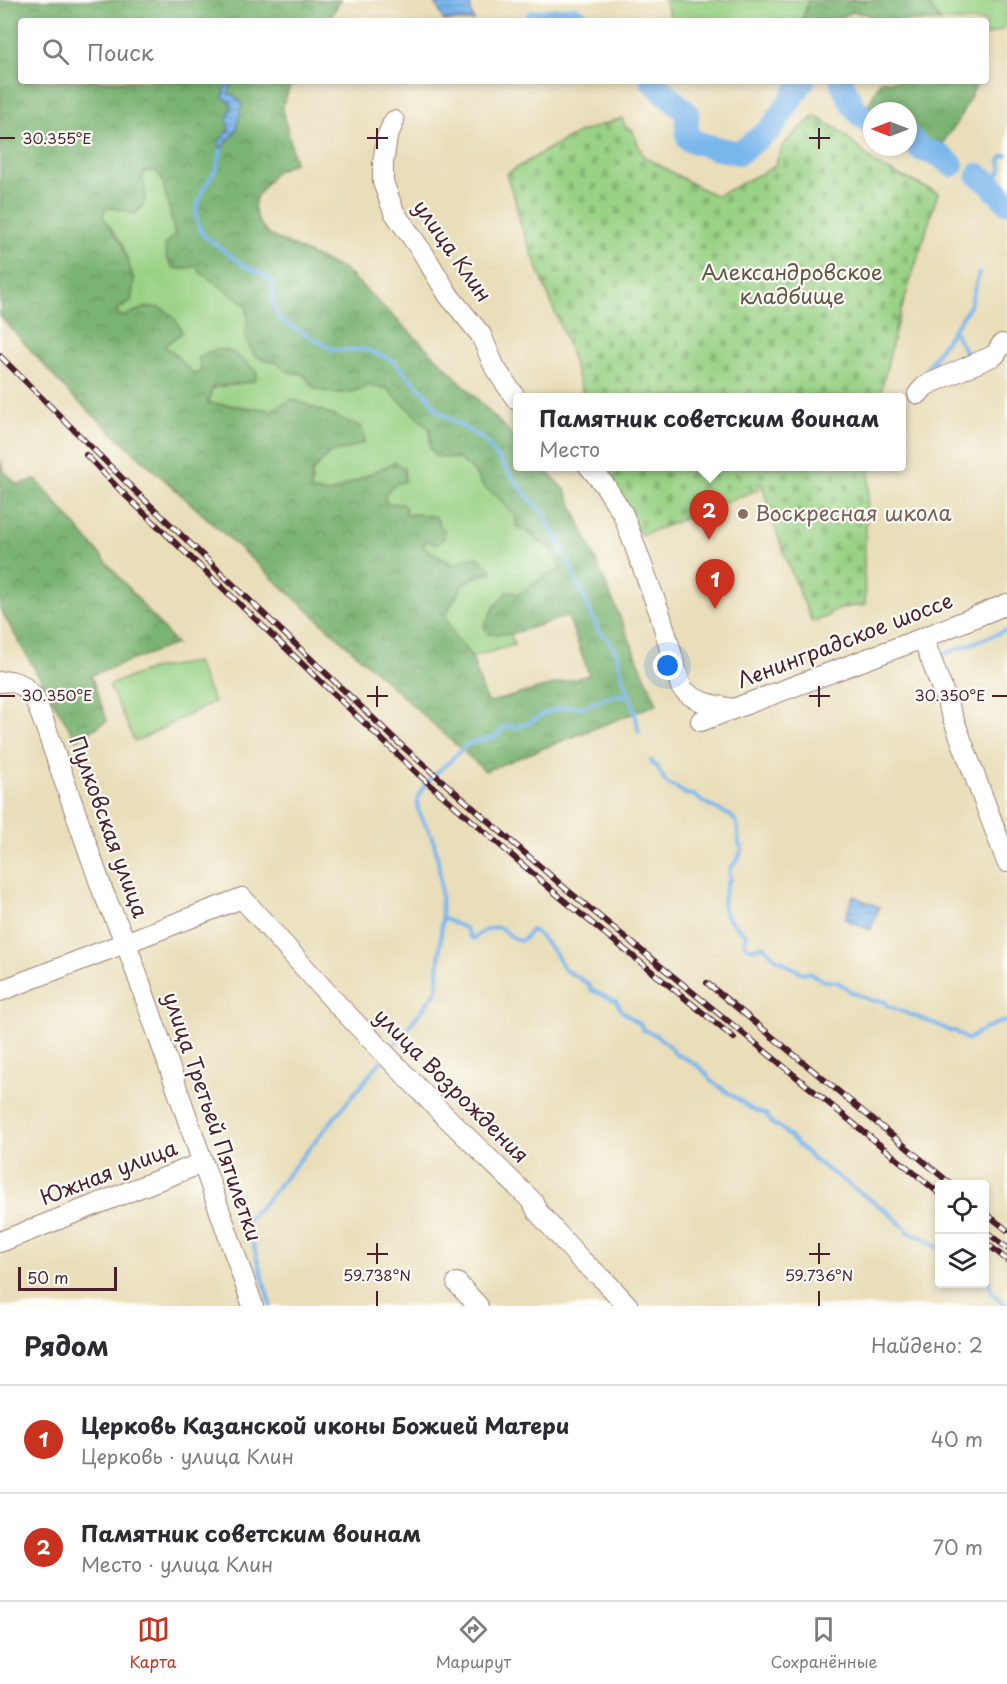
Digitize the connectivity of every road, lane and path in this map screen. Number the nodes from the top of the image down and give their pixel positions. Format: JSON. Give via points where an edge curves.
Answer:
{"nodes":[{"id":1,"x":394,"y":122,"type":"dead end"},
{"id":2,"x":1002,"y":344,"type":"dead end"},
{"id":3,"x":513,"y":394,"type":"edge"},
{"id":4,"x":918,"y":394,"type":"dead end"},
{"id":5,"x":593,"y":471,"type":"edge"},
{"id":6,"x":1007,"y":604,"type":"edge"},
{"id":7,"x":923,"y":638,"type":"junction"},
{"id":8,"x":0,"y":682,"type":"edge"},
{"id":9,"x":731,"y":709,"type":"junction"},
{"id":10,"x":701,"y":721,"type":"dead end"},
{"id":11,"x":1007,"y":862,"type":"edge"},
{"id":12,"x":126,"y":943,"type":"junction"},
{"id":13,"x":0,"y":991,"type":"edge"},
{"id":14,"x":202,"y":1163,"type":"junction"},
{"id":15,"x":0,"y":1242,"type":"edge"},
{"id":16,"x":457,"y":1283,"type":"dead end"},
{"id":17,"x":253,"y":1306,"type":"edge"},
{"id":18,"x":478,"y":1306,"type":"edge"},
{"id":19,"x":628,"y":1306,"type":"edge"}],
"edges":[{"from":1,"to":3,"type":"street","name":"улица Клин","via":[[387,137],[383,182],[394,212],[449,296],[481,335],[495,368]]},
{"from":2,"to":4,"type":"street","via":[[995,355],[925,386]]},
{"from":5,"to":9,"type":"street","via":[[623,514],[660,614],[681,687],[695,699]]},
{"from":6,"to":7,"type":"street","name":"Ленинградское шоссе"},
{"from":7,"to":9,"type":"street","name":"Ленинградское шоссе"},
{"from":7,"to":11,"type":"street"},
{"from":8,"to":12,"type":"street","name":"Пулковская улица","via":[[22,685],[34,697],[103,892]]},
{"from":9,"to":10,"type":"street","name":"Ленинградское шоссе"},
{"from":12,"to":13,"type":"street"},
{"from":12,"to":14,"type":"street","name":"улица Третьей Пятилетки"},
{"from":12,"to":19,"type":"street","name":"улица Возрождения","via":[[242,898],[337,1004],[533,1202],[582,1261]]},
{"from":14,"to":15,"type":"street","name":"Южная улица"},
{"from":14,"to":17,"type":"street","name":"улица Третьей Пятилетки"},
{"from":16,"to":18,"type":"street"}]}
